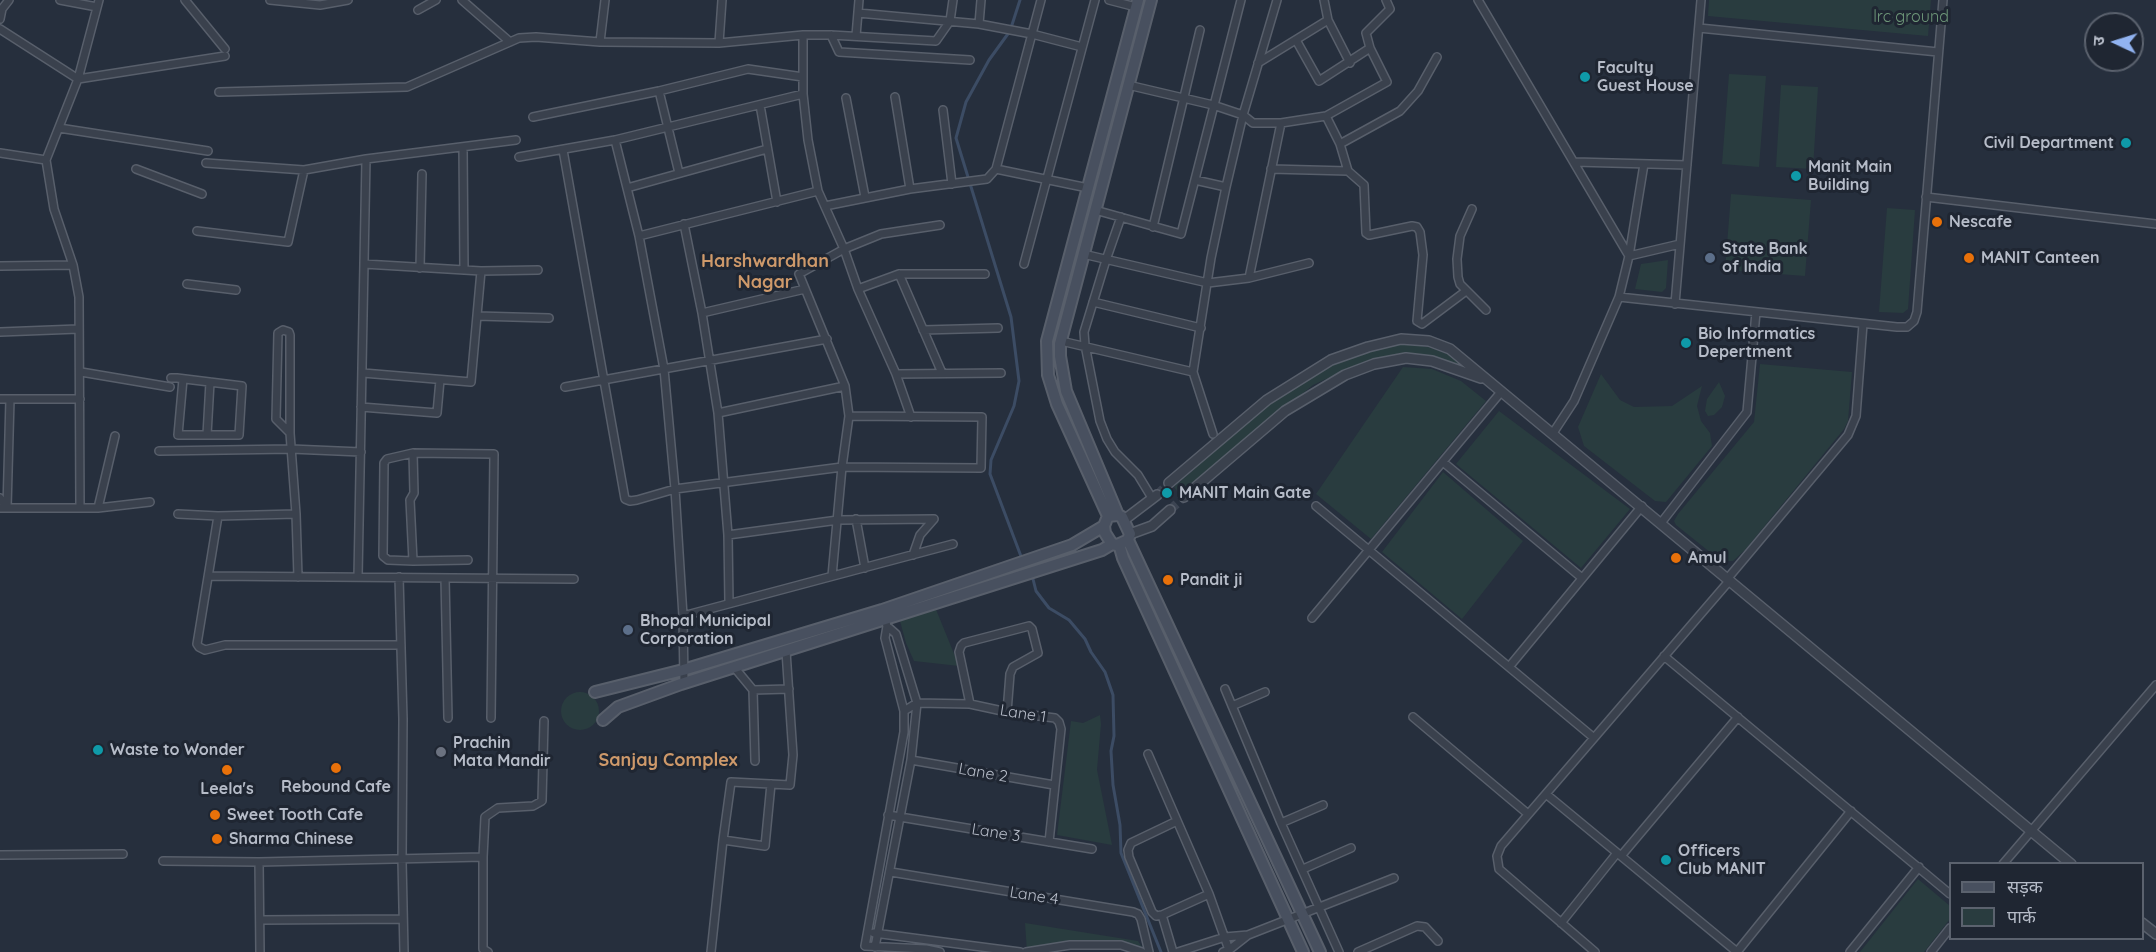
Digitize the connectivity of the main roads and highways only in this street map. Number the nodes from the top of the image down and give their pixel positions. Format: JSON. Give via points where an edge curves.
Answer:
{"nodes":[{"id":1,"x":1151,"y":0,"type":"edge"},
{"id":2,"x":1137,"y":4,"type":"edge"},
{"id":3,"x":1113,"y":519,"type":"junction"},
{"id":4,"x":1122,"y":540,"type":"junction"},
{"id":5,"x":1039,"y":564,"type":"junction"},
{"id":6,"x":884,"y":619,"type":"junction"},
{"id":7,"x":596,"y":692,"type":"dead end"},
{"id":8,"x":603,"y":720,"type":"dead end"},
{"id":9,"x":1303,"y":952,"type":"edge"},
{"id":10,"x":1320,"y":952,"type":"edge"}],
"edges":[{"from":1,"to":3,"type":"main road","via":[[1061,341],[1066,391]]},
{"from":2,"to":3,"type":"main road","via":[[1047,340],[1048,375],[1057,404]]},
{"from":3,"to":4,"type":"main road"},
{"from":3,"to":4,"type":"main road","via":[[1105,533]]},
{"from":3,"to":5,"type":"main road"},
{"from":4,"to":5,"type":"main road","via":[[1102,550]]},
{"from":4,"to":9,"type":"main road","via":[[1123,558]]},
{"from":4,"to":10,"type":"main road"},
{"from":5,"to":6,"type":"main road"},
{"from":6,"to":7,"type":"main road"},
{"from":6,"to":8,"type":"main road","via":[[618,707]]}]}
